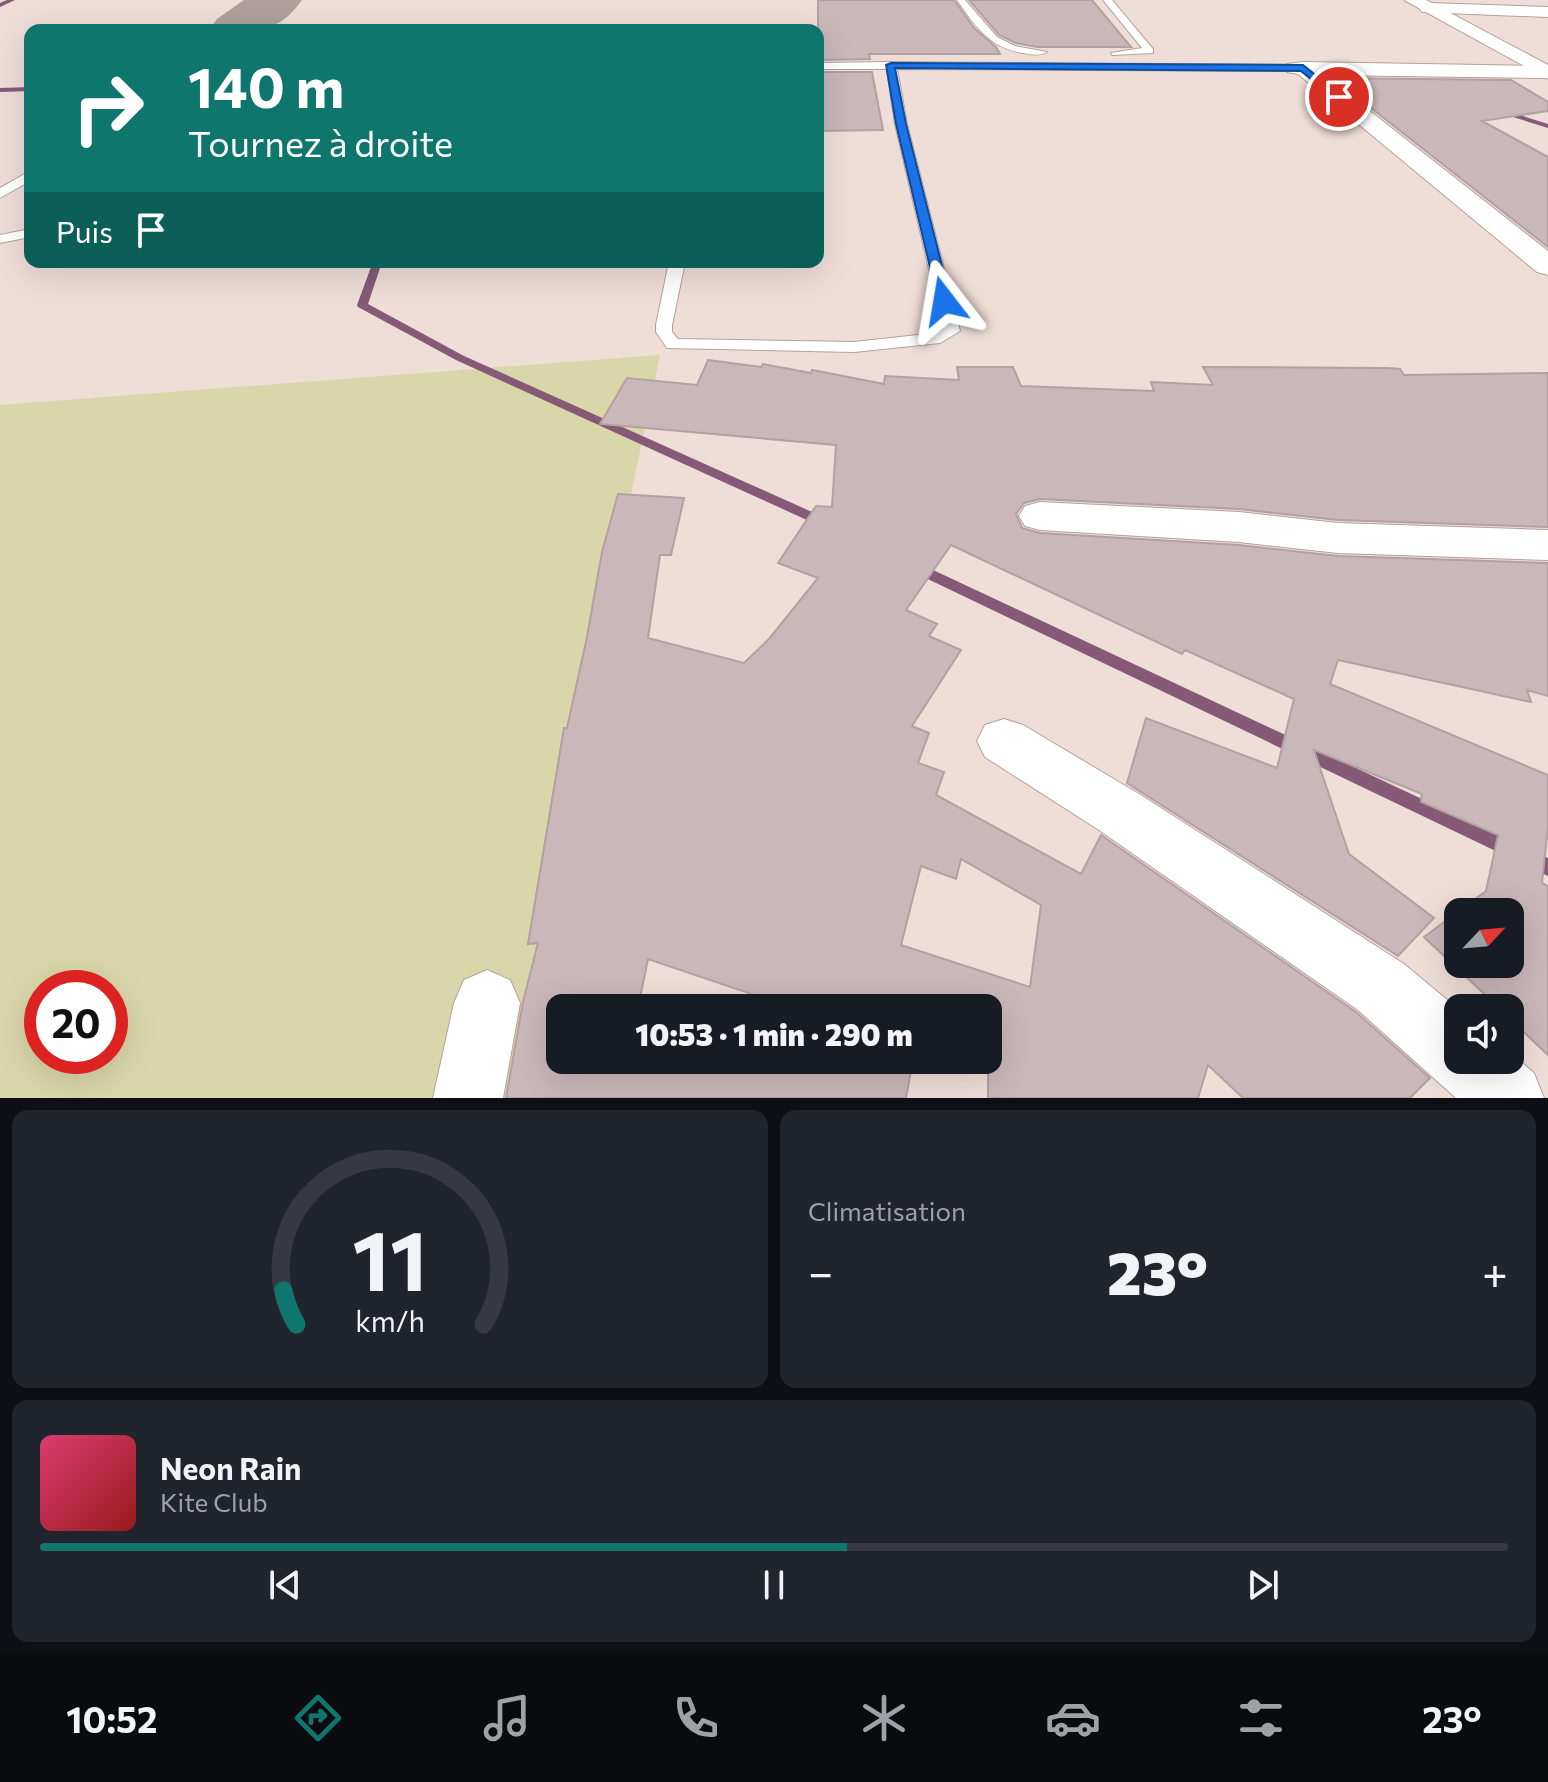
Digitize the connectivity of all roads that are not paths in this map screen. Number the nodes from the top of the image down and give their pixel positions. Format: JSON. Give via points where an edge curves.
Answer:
{"nodes":[{"id":1,"x":961,"y":0,"type":"edge"},
{"id":2,"x":1107,"y":0,"type":"edge"},
{"id":3,"x":1421,"y":4,"type":"edge"},
{"id":4,"x":1548,"y":12,"type":"edge"},
{"id":5,"x":1050,"y":52,"type":"dead end"},
{"id":6,"x":1110,"y":53,"type":"dead end"},
{"id":7,"x":891,"y":65,"type":"junction"},
{"id":8,"x":824,"y":66,"type":"edge"},
{"id":9,"x":1298,"y":68,"type":"junction"},
{"id":10,"x":1546,"y":72,"type":"edge"},
{"id":11,"x":24,"y":179,"type":"edge"},
{"id":12,"x":0,"y":194,"type":"edge"},
{"id":13,"x":24,"y":234,"type":"edge"},
{"id":14,"x":0,"y":239,"type":"edge"},
{"id":15,"x":1548,"y":266,"type":"edge"},
{"id":16,"x":676,"y":268,"type":"edge"},
{"id":17,"x":1040,"y":516,"type":"dead end"},
{"id":18,"x":1548,"y":545,"type":"edge"},
{"id":19,"x":1004,"y":741,"type":"dead end"},
{"id":20,"x":487,"y":1003,"type":"dead end"},
{"id":21,"x":1444,"y":1042,"type":"edge"},
{"id":22,"x":1481,"y":1074,"type":"edge"},
{"id":23,"x":468,"y":1098,"type":"edge"},
{"id":24,"x":1509,"y":1098,"type":"edge"}],
"edges":[{"from":1,"to":5,"type":"lane","via":[[997,44],[1019,52]]},
{"from":2,"to":6,"type":"lane","via":[[1149,51]]},
{"from":3,"to":4,"type":"street"},
{"from":3,"to":10,"type":"street"},
{"from":7,"to":8,"type":"lane"},
{"from":7,"to":9,"type":"lane"},
{"from":7,"to":16,"type":"lane","via":[[952,331],[940,338],[854,347],[673,344],[664,325]]},
{"from":9,"to":10,"type":"street"},
{"from":9,"to":15,"type":"street"},
{"from":11,"to":12,"type":"lane"},
{"from":13,"to":14,"type":"lane"},
{"from":17,"to":18,"type":"street","via":[[1338,538]]},
{"from":19,"to":21,"type":"street","via":[[1381,987]]},
{"from":20,"to":23,"type":"street"},
{"from":22,"to":24,"type":"street"}]}
